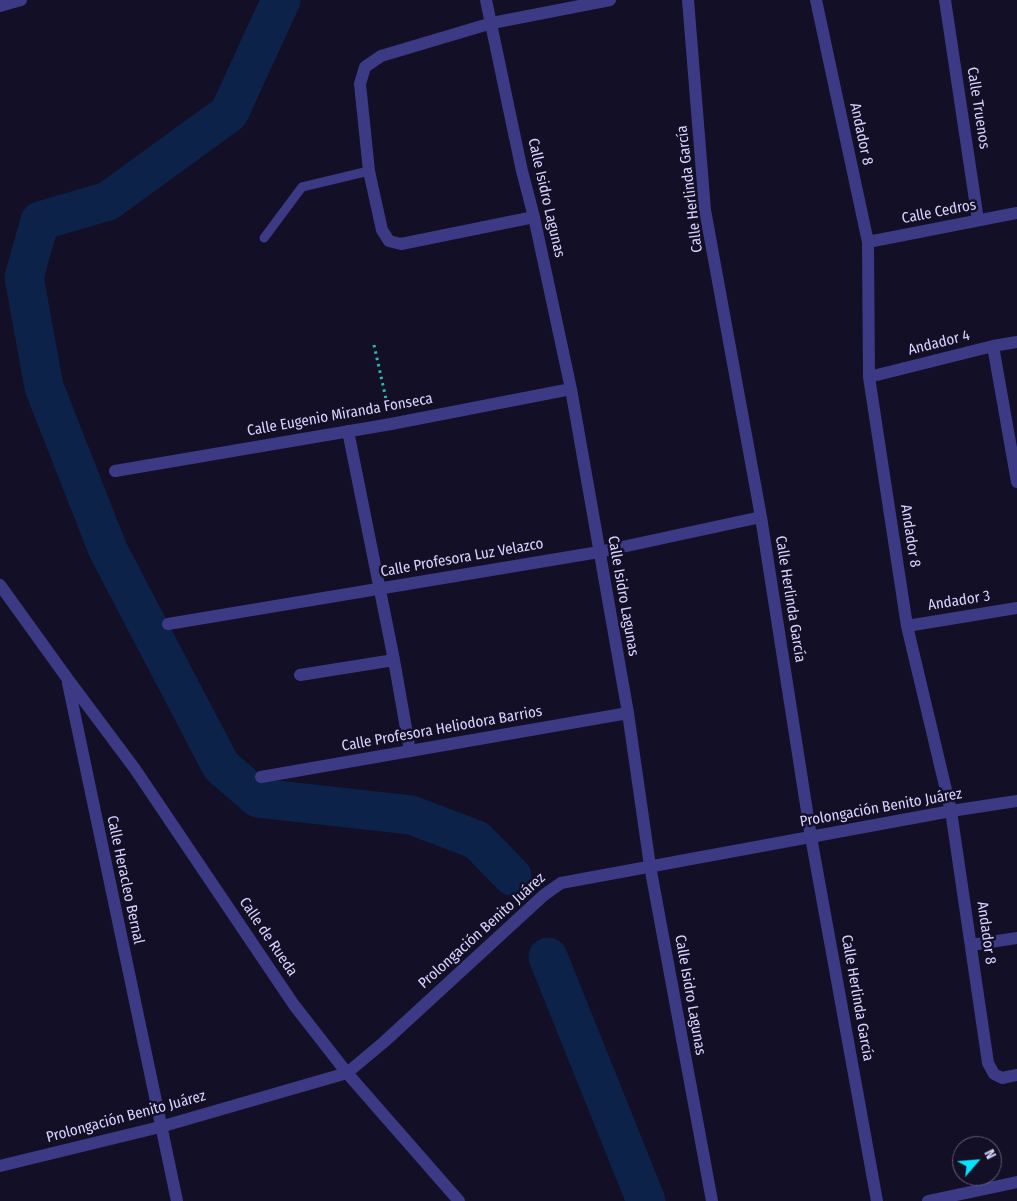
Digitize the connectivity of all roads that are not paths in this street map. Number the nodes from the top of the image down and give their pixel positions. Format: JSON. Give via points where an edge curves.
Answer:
{"nodes":[{"id":1,"x":21,"y":0,"type":"edge"},
{"id":2,"x":486,"y":0,"type":"edge"},
{"id":3,"x":610,"y":0,"type":"edge"},
{"id":4,"x":688,"y":0,"type":"edge"},
{"id":5,"x":816,"y":0,"type":"edge"},
{"id":6,"x":945,"y":0,"type":"edge"},
{"id":7,"x":0,"y":6,"type":"edge"},
{"id":8,"x":492,"y":23,"type":"junction"},
{"id":9,"x":369,"y":171,"type":"junction"},
{"id":10,"x":1017,"y":214,"type":"edge"},
{"id":11,"x":534,"y":216,"type":"junction"},
{"id":12,"x":978,"y":220,"type":"junction"},
{"id":13,"x":264,"y":238,"type":"dead end"},
{"id":14,"x":868,"y":242,"type":"junction"},
{"id":15,"x":1017,"y":342,"type":"edge"},
{"id":16,"x":993,"y":346,"type":"junction"},
{"id":17,"x":869,"y":377,"type":"junction"},
{"id":18,"x":571,"y":388,"type":"junction"},
{"id":19,"x":348,"y":431,"type":"junction"},
{"id":20,"x":115,"y":472,"type":"dead end"},
{"id":21,"x":1017,"y":482,"type":"edge"},
{"id":22,"x":761,"y":517,"type":"junction"},
{"id":23,"x":598,"y":552,"type":"junction"},
{"id":24,"x":0,"y":585,"type":"edge"},
{"id":25,"x":379,"y":589,"type":"junction"},
{"id":26,"x":1017,"y":608,"type":"edge"},
{"id":27,"x":168,"y":624,"type":"dead end"},
{"id":28,"x":907,"y":626,"type":"junction"},
{"id":29,"x":394,"y":660,"type":"junction"},
{"id":30,"x":300,"y":675,"type":"dead end"},
{"id":31,"x":67,"y":678,"type":"junction"},
{"id":32,"x":628,"y":713,"type":"junction"},
{"id":33,"x":410,"y":751,"type":"junction"},
{"id":34,"x":261,"y":777,"type":"dead end"},
{"id":35,"x":1017,"y":801,"type":"edge"},
{"id":36,"x":951,"y":810,"type":"junction"},
{"id":37,"x":811,"y":837,"type":"junction"},
{"id":38,"x":650,"y":866,"type":"junction"},
{"id":39,"x":1017,"y":938,"type":"edge"},
{"id":40,"x":972,"y":945,"type":"junction"},
{"id":41,"x":347,"y":1073,"type":"junction"},
{"id":42,"x":1017,"y":1075,"type":"edge"},
{"id":43,"x":160,"y":1127,"type":"junction"},
{"id":44,"x":0,"y":1166,"type":"edge"},
{"id":45,"x":1017,"y":1182,"type":"edge"},
{"id":46,"x":177,"y":1201,"type":"edge"},
{"id":47,"x":459,"y":1201,"type":"edge"},
{"id":48,"x":712,"y":1201,"type":"edge"},
{"id":49,"x":877,"y":1201,"type":"edge"},
{"id":50,"x":928,"y":1201,"type":"edge"}],
"edges":[{"from":1,"to":7,"type":"street"},
{"from":2,"to":8,"type":"street","name":"Calle Isidro Lagunas"},
{"from":3,"to":8,"type":"street"},
{"from":4,"to":22,"type":"street","name":"Calle Herlinda García","via":[[705,210]]},
{"from":5,"to":14,"type":"street","name":"Andador 8"},
{"from":6,"to":12,"type":"street","name":"Calle Truenos"},
{"from":8,"to":9,"type":"street","via":[[381,56],[365,66],[360,84]]},
{"from":8,"to":11,"type":"street","name":"Calle Isidro Lagunas"},
{"from":9,"to":11,"type":"street","via":[[382,230],[389,241],[402,244]]},
{"from":9,"to":13,"type":"lane","via":[[302,187]]},
{"from":10,"to":12,"type":"street","name":"Calle Cedros"},
{"from":11,"to":18,"type":"street","name":"Calle Isidro Lagunas"},
{"from":12,"to":14,"type":"street","name":"Calle Cedros"},
{"from":14,"to":17,"type":"street","name":"Andador 8"},
{"from":15,"to":16,"type":"street","name":"Andador 4"},
{"from":16,"to":17,"type":"street","name":"Andador 4"},
{"from":16,"to":21,"type":"street"},
{"from":17,"to":28,"type":"street","name":"Andador 8"},
{"from":18,"to":19,"type":"street","name":"Calle Eugenio Miranda Fonseca"},
{"from":18,"to":23,"type":"street","name":"Calle Isidro Lagunas"},
{"from":19,"to":20,"type":"street","name":"Calle Eugenio Miranda Fonseca"},
{"from":19,"to":25,"type":"street"},
{"from":22,"to":23,"type":"street","name":"Calle Profesora Luz Velazco"},
{"from":22,"to":37,"type":"street","name":"Calle Herlinda García"},
{"from":23,"to":25,"type":"street","name":"Calle Profesora Luz Velazco"},
{"from":23,"to":32,"type":"street","name":"Calle Isidro Lagunas"},
{"from":24,"to":31,"type":"street","name":"Calle Heracleo Bernal"},
{"from":25,"to":27,"type":"street","name":"Calle Profesora Luz Velazco"},
{"from":25,"to":29,"type":"street"},
{"from":26,"to":28,"type":"street","name":"Andador 3"},
{"from":28,"to":36,"type":"street","name":"Andador 8"},
{"from":29,"to":30,"type":"street"},
{"from":29,"to":33,"type":"street"},
{"from":31,"to":41,"type":"street","name":"Calle de Rueda","via":[[135,770],[294,1005]]},
{"from":31,"to":43,"type":"street","name":"Calle Heracleo Bernal"},
{"from":32,"to":33,"type":"street","name":"Calle Profesora Heliodora Barrios"},
{"from":32,"to":38,"type":"street","name":"Calle Isidro Lagunas"},
{"from":33,"to":34,"type":"street","name":"Calle Profesora Heliodora Barrios"},
{"from":35,"to":36,"type":"street","name":"Prolongación Benito Juárez"},
{"from":36,"to":37,"type":"street","name":"Prolongación Benito Juárez"},
{"from":36,"to":40,"type":"street","name":"Andador 8"},
{"from":37,"to":38,"type":"street","name":"Prolongación Benito Juárez"},
{"from":37,"to":49,"type":"street","name":"Calle Herlinda García"},
{"from":38,"to":41,"type":"street","name":"Prolongación Benito Juárez","via":[[568,880],[553,887]]},
{"from":38,"to":48,"type":"street","name":"Calle Isidro Lagunas"},
{"from":39,"to":40,"type":"street"},
{"from":40,"to":42,"type":"street","name":"Andador 8","via":[[988,1063],[994,1074],[1002,1078]]},
{"from":41,"to":43,"type":"street","name":"Prolongación Benito Juárez"},
{"from":41,"to":47,"type":"street","name":"Calle de Rueda"},
{"from":43,"to":44,"type":"street","name":"Prolongación Benito Juárez"},
{"from":43,"to":46,"type":"street","name":"Calle Heracleo Bernal"},
{"from":45,"to":50,"type":"street"}]}
